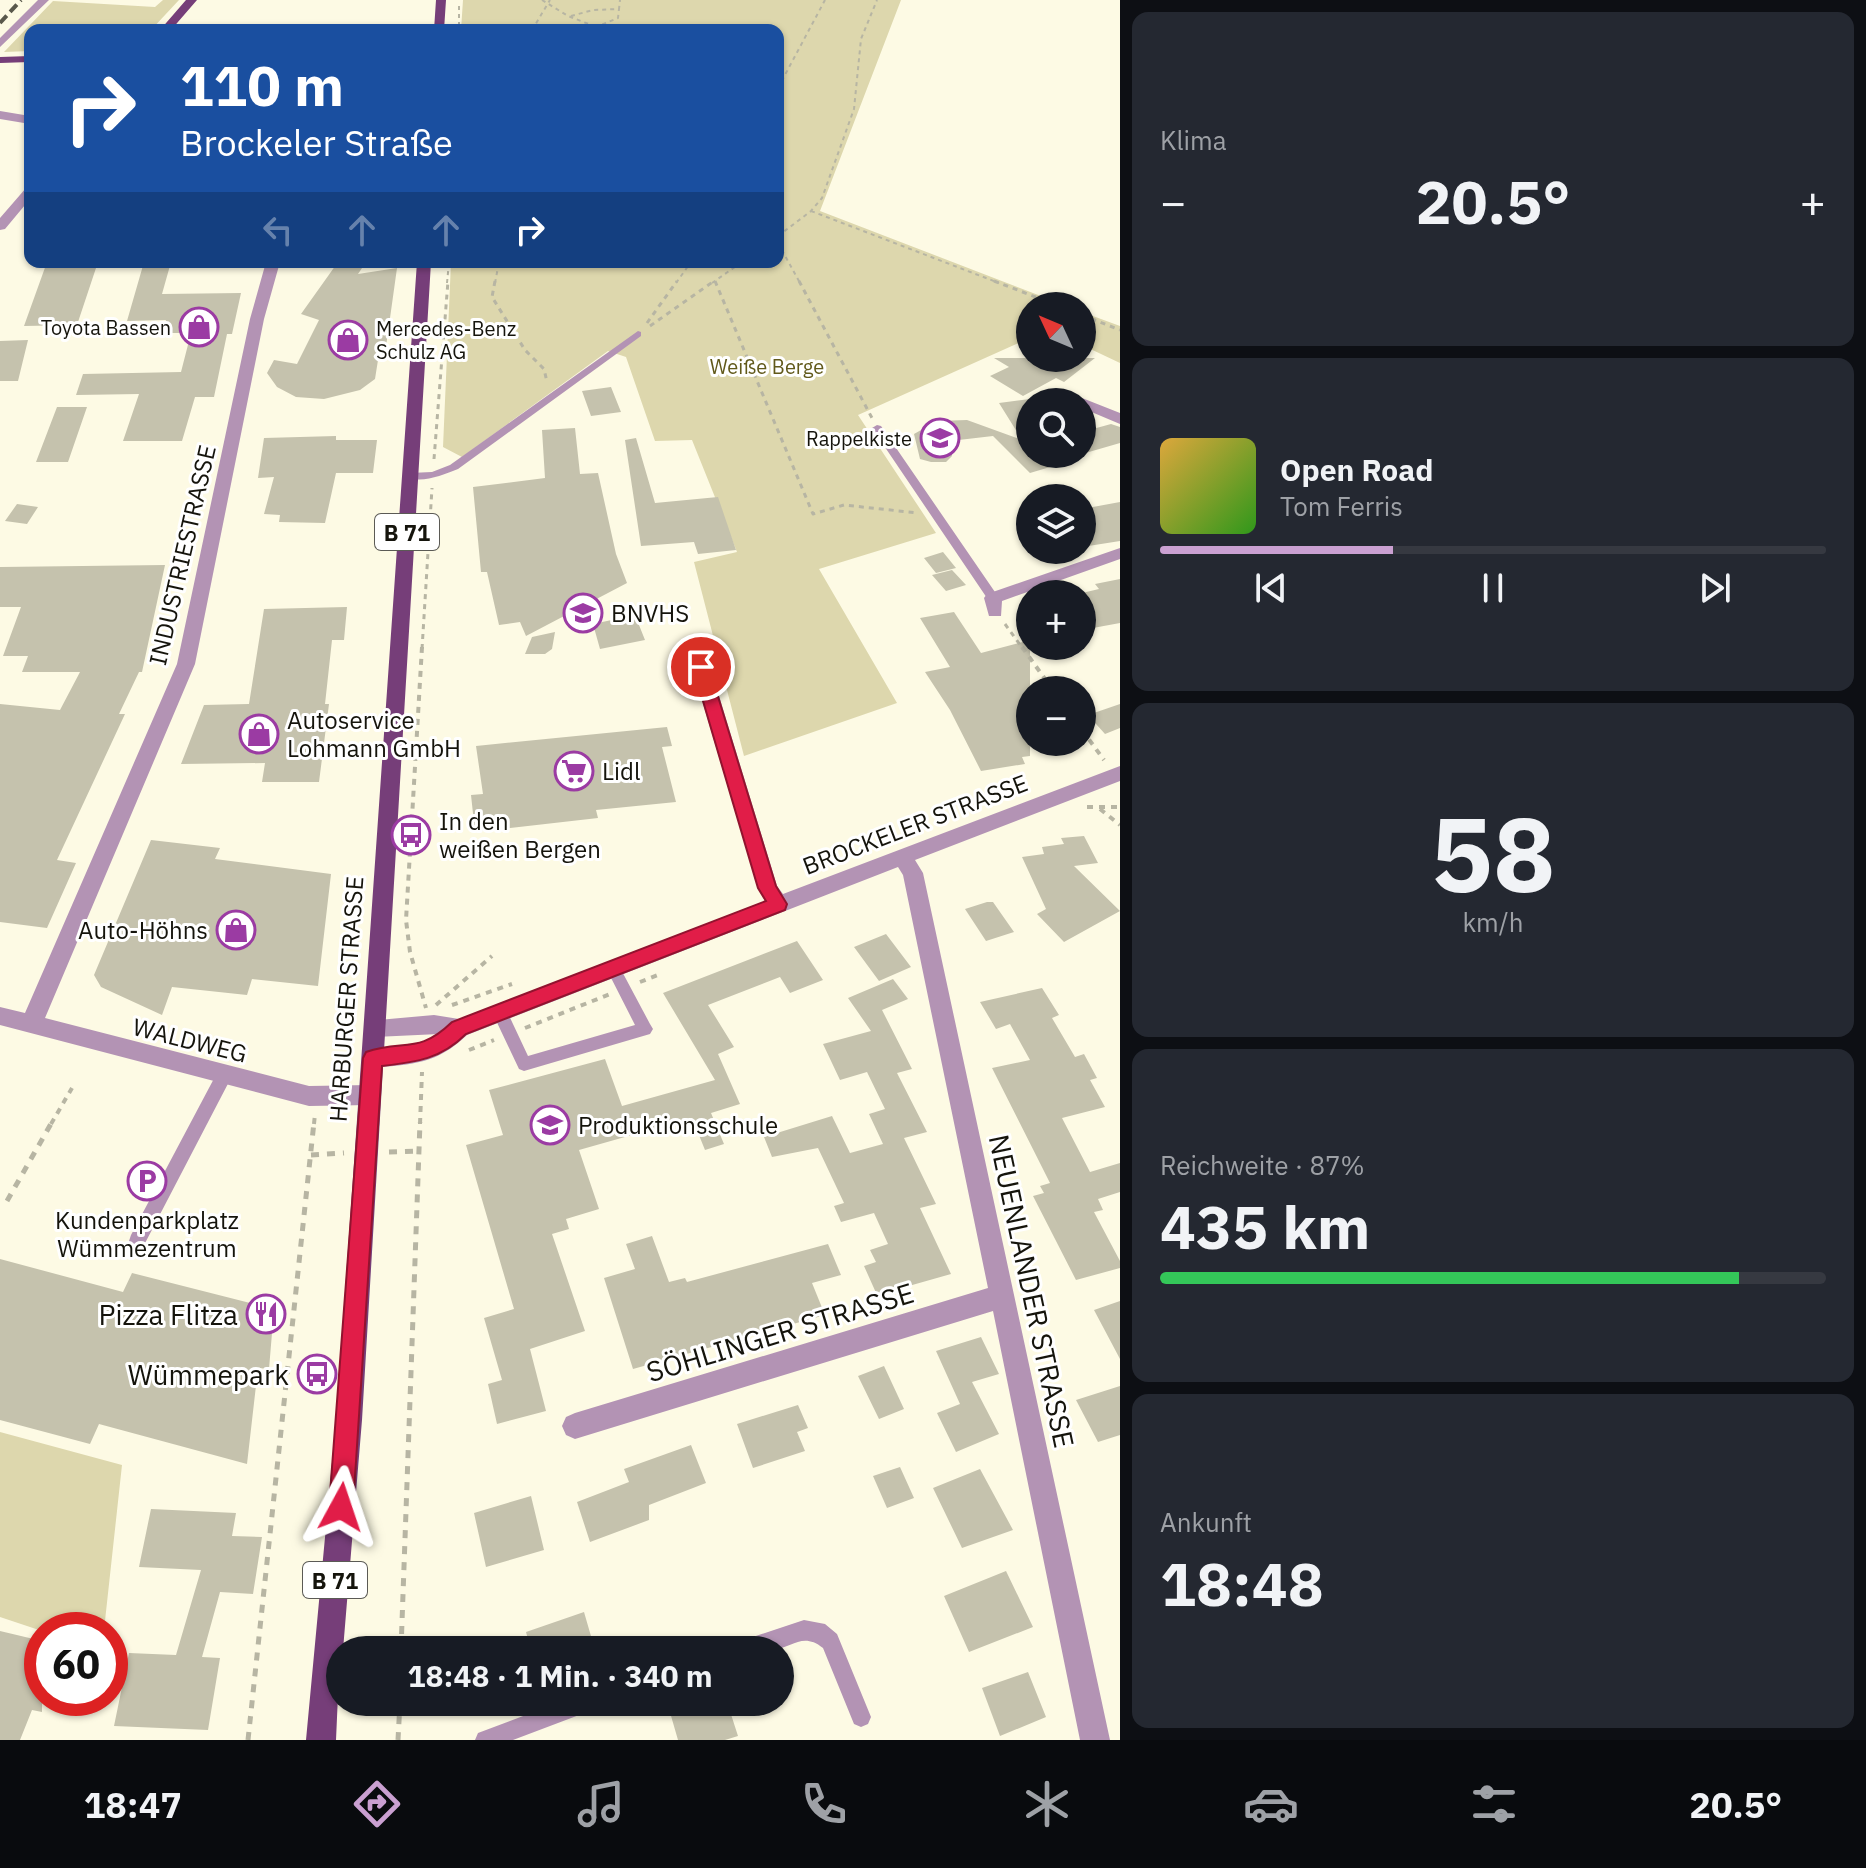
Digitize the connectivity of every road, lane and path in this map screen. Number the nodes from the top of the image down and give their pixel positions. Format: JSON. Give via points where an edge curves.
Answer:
{"nodes":[{"id":1,"x":44,"y":0,"type":"edge"},
{"id":2,"x":192,"y":0,"type":"edge"},
{"id":3,"x":441,"y":0,"type":"edge"},
{"id":4,"x":459,"y":0,"type":"edge"},
{"id":5,"x":542,"y":0,"type":"edge"},
{"id":6,"x":550,"y":0,"type":"edge"},
{"id":7,"x":620,"y":0,"type":"edge"},
{"id":8,"x":825,"y":0,"type":"edge"},
{"id":9,"x":877,"y":0,"type":"edge"},
{"id":10,"x":547,"y":5,"type":"junction"},
{"id":11,"x":619,"y":9,"type":"junction"},
{"id":12,"x":568,"y":16,"type":"junction"},
{"id":13,"x":170,"y":24,"type":"edge"},
{"id":14,"x":439,"y":24,"type":"edge"},
{"id":15,"x":459,"y":24,"type":"edge"},
{"id":16,"x":536,"y":24,"type":"edge"},
{"id":17,"x":588,"y":24,"type":"edge"},
{"id":18,"x":603,"y":24,"type":"edge"},
{"id":19,"x":0,"y":44,"type":"edge"},
{"id":20,"x":24,"y":59,"type":"edge"},
{"id":21,"x":0,"y":60,"type":"edge"},
{"id":22,"x":784,"y":77,"type":"edge"},
{"id":23,"x":0,"y":115,"type":"edge"},
{"id":24,"x":24,"y":119,"type":"edge"},
{"id":25,"x":24,"y":198,"type":"edge"},
{"id":26,"x":811,"y":211,"type":"junction"},
{"id":27,"x":0,"y":226,"type":"edge"},
{"id":28,"x":784,"y":231,"type":"edge"},
{"id":29,"x":784,"y":254,"type":"edge"},
{"id":30,"x":271,"y":268,"type":"edge"},
{"id":31,"x":424,"y":268,"type":"edge"},
{"id":32,"x":449,"y":268,"type":"edge"},
{"id":33,"x":498,"y":268,"type":"edge"},
{"id":34,"x":687,"y":268,"type":"edge"},
{"id":35,"x":733,"y":268,"type":"edge"},
{"id":36,"x":715,"y":281,"type":"junction"},
{"id":37,"x":1022,"y":292,"type":"edge"},
{"id":38,"x":1096,"y":321,"type":"edge"},
{"id":39,"x":1120,"y":330,"type":"edge"},
{"id":40,"x":638,"y":334,"type":"junction"},
{"id":41,"x":552,"y":397,"type":"junction"},
{"id":42,"x":1096,"y":409,"type":"edge"},
{"id":43,"x":1120,"y":419,"type":"edge"},
{"id":44,"x":877,"y":428,"type":"joint"},
{"id":45,"x":433,"y":475,"type":"junction"},
{"id":46,"x":410,"y":476,"type":"junction"},
{"id":47,"x":936,"y":515,"type":"junction"},
{"id":48,"x":1120,"y":553,"type":"edge"},
{"id":49,"x":994,"y":605,"type":"junction"},
{"id":50,"x":693,"y":640,"type":"dead end"},
{"id":51,"x":1043,"y":676,"type":"edge"},
{"id":52,"x":1096,"y":747,"type":"edge"},
{"id":53,"x":1118,"y":774,"type":"edge"},
{"id":54,"x":1097,"y":806,"type":"dead end"},
{"id":55,"x":1120,"y":825,"type":"edge"},
{"id":56,"x":902,"y":857,"type":"junction"},
{"id":57,"x":778,"y":904,"type":"junction"},
{"id":58,"x":492,"y":956,"type":"dead end"},
{"id":59,"x":613,"y":968,"type":"junction"},
{"id":60,"x":426,"y":1005,"type":"dead end"},
{"id":61,"x":434,"y":1007,"type":"dead end"},
{"id":62,"x":500,"y":1012,"type":"junction"},
{"id":63,"x":0,"y":1016,"type":"edge"},
{"id":64,"x":31,"y":1025,"type":"junction"},
{"id":65,"x":375,"y":1028,"type":"junction"},
{"id":66,"x":459,"y":1028,"type":"junction"},
{"id":67,"x":373,"y":1058,"type":"junction"},
{"id":68,"x":422,"y":1069,"type":"dead end"},
{"id":69,"x":224,"y":1076,"type":"junction"},
{"id":70,"x":72,"y":1088,"type":"dead end"},
{"id":71,"x":370,"y":1095,"type":"junction"},
{"id":72,"x":314,"y":1122,"type":"dead end"},
{"id":73,"x":420,"y":1151,"type":"junction"},
{"id":74,"x":395,"y":1152,"type":"dead end"},
{"id":75,"x":346,"y":1153,"type":"dead end"},
{"id":76,"x":311,"y":1155,"type":"junction"},
{"id":77,"x":7,"y":1201,"type":"dead end"},
{"id":78,"x":137,"y":1241,"type":"dead end"},
{"id":79,"x":1002,"y":1296,"type":"junction"},
{"id":80,"x":575,"y":1426,"type":"dead end"},
{"id":81,"x":402,"y":1636,"type":"edge"},
{"id":82,"x":785,"y":1636,"type":"edge"},
{"id":83,"x":399,"y":1716,"type":"edge"},
{"id":84,"x":550,"y":1716,"type":"edge"},
{"id":85,"x":861,"y":1717,"type":"dead end"},
{"id":86,"x":248,"y":1740,"type":"edge"},
{"id":87,"x":321,"y":1740,"type":"edge"},
{"id":88,"x":398,"y":1740,"type":"edge"},
{"id":89,"x":485,"y":1740,"type":"edge"},
{"id":90,"x":1095,"y":1740,"type":"edge"}],
"edges":[{"from":1,"to":19,"type":"street"},
{"from":2,"to":13,"type":"main road"},
{"from":3,"to":14,"type":"main road"},
{"from":4,"to":15,"type":"path"},
{"from":5,"to":10,"type":"path"},
{"from":6,"to":10,"type":"path"},
{"from":7,"to":11,"type":"path"},
{"from":8,"to":22,"type":"path"},
{"from":9,"to":26,"type":"path","via":[[861,39],[854,109],[822,198]]},
{"from":10,"to":12,"type":"path"},
{"from":10,"to":16,"type":"path"},
{"from":11,"to":12,"type":"path"},
{"from":11,"to":18,"type":"path","via":[[618,18]]},
{"from":12,"to":17,"type":"path"},
{"from":20,"to":21,"type":"main road"},
{"from":23,"to":24,"type":"street"},
{"from":25,"to":27,"type":"street"},
{"from":26,"to":28,"type":"path"},
{"from":26,"to":37,"type":"path"},
{"from":29,"to":44,"type":"path"},
{"from":30,"to":64,"type":"street","name":"INDUSTRIESTRASSE","via":[[186,664]]},
{"from":31,"to":46,"type":"main road","name":"HARBURGER STRASSE","number":"B 71"},
{"from":32,"to":45,"type":"path"},
{"from":33,"to":41,"type":"path","via":[[492,297],[525,350],[544,369]]},
{"from":34,"to":40,"type":"path"},
{"from":35,"to":36,"type":"path"},
{"from":36,"to":40,"type":"path"},
{"from":36,"to":47,"type":"path","via":[[813,514],[844,505]]},
{"from":38,"to":39,"type":"path"},
{"from":40,"to":41,"type":"lane"},
{"from":41,"to":45,"type":"lane","via":[[454,467]]},
{"from":42,"to":43,"type":"street"},
{"from":44,"to":47,"type":"lane"},
{"from":45,"to":46,"type":"lane"},
{"from":45,"to":60,"type":"path","via":[[406,920]]},
{"from":46,"to":65,"type":"main road","name":"HARBURGER STRASSE","number":"B 71"},
{"from":47,"to":49,"type":"lane"},
{"from":48,"to":49,"type":"street"},
{"from":49,"to":51,"type":"path"},
{"from":50,"to":57,"type":"street","via":[[768,888]]},
{"from":52,"to":53,"type":"path"},
{"from":53,"to":56,"type":"street","name":"BROCKELER STRASSE"},
{"from":54,"to":55,"type":"path"},
{"from":56,"to":57,"type":"street","name":"BROCKELER STRASSE"},
{"from":56,"to":79,"type":"street","name":"NEUENLANDER STRASSE","via":[[913,873]]},
{"from":57,"to":59,"type":"street","name":"BROCKELER STRASSE"},
{"from":58,"to":61,"type":"path"},
{"from":59,"to":62,"type":"street","name":"BROCKELER STRASSE"},
{"from":59,"to":62,"type":"lane","via":[[645,1029],[524,1064]]},
{"from":62,"to":66,"type":"street","name":"BROCKELER STRASSE"},
{"from":63,"to":64,"type":"street","name":"WALDWEG"},
{"from":64,"to":69,"type":"street","name":"WALDWEG"},
{"from":65,"to":66,"type":"street","name":"BROCKELER STRASSE"},
{"from":65,"to":67,"type":"main road","name":"HARBURGER STRASSE","number":"B 71"},
{"from":66,"to":67,"type":"street","name":"BROCKELER STRASSE","via":[[443,1044],[423,1053]]},
{"from":67,"to":71,"type":"main road","name":"HARBURGER STRASSE","number":"B 71"},
{"from":68,"to":73,"type":"path"},
{"from":69,"to":71,"type":"street","name":"WALDWEG","via":[[309,1096]]},
{"from":69,"to":78,"type":"lane"},
{"from":70,"to":77,"type":"path"},
{"from":71,"to":87,"type":"main road","name":"HARBURGER STRASSE","number":"B 71"},
{"from":72,"to":76,"type":"path"},
{"from":73,"to":74,"type":"path"},
{"from":73,"to":81,"type":"path"},
{"from":75,"to":76,"type":"path"},
{"from":76,"to":86,"type":"path"},
{"from":79,"to":80,"type":"street","name":"SÖHLINGER STRASSE"},
{"from":79,"to":90,"type":"street","name":"NEUENLANDER STRASSE"},
{"from":82,"to":85,"type":"lane","via":[[818,1631],[830,1641]]},
{"from":83,"to":88,"type":"path"},
{"from":84,"to":89,"type":"lane"}]}
